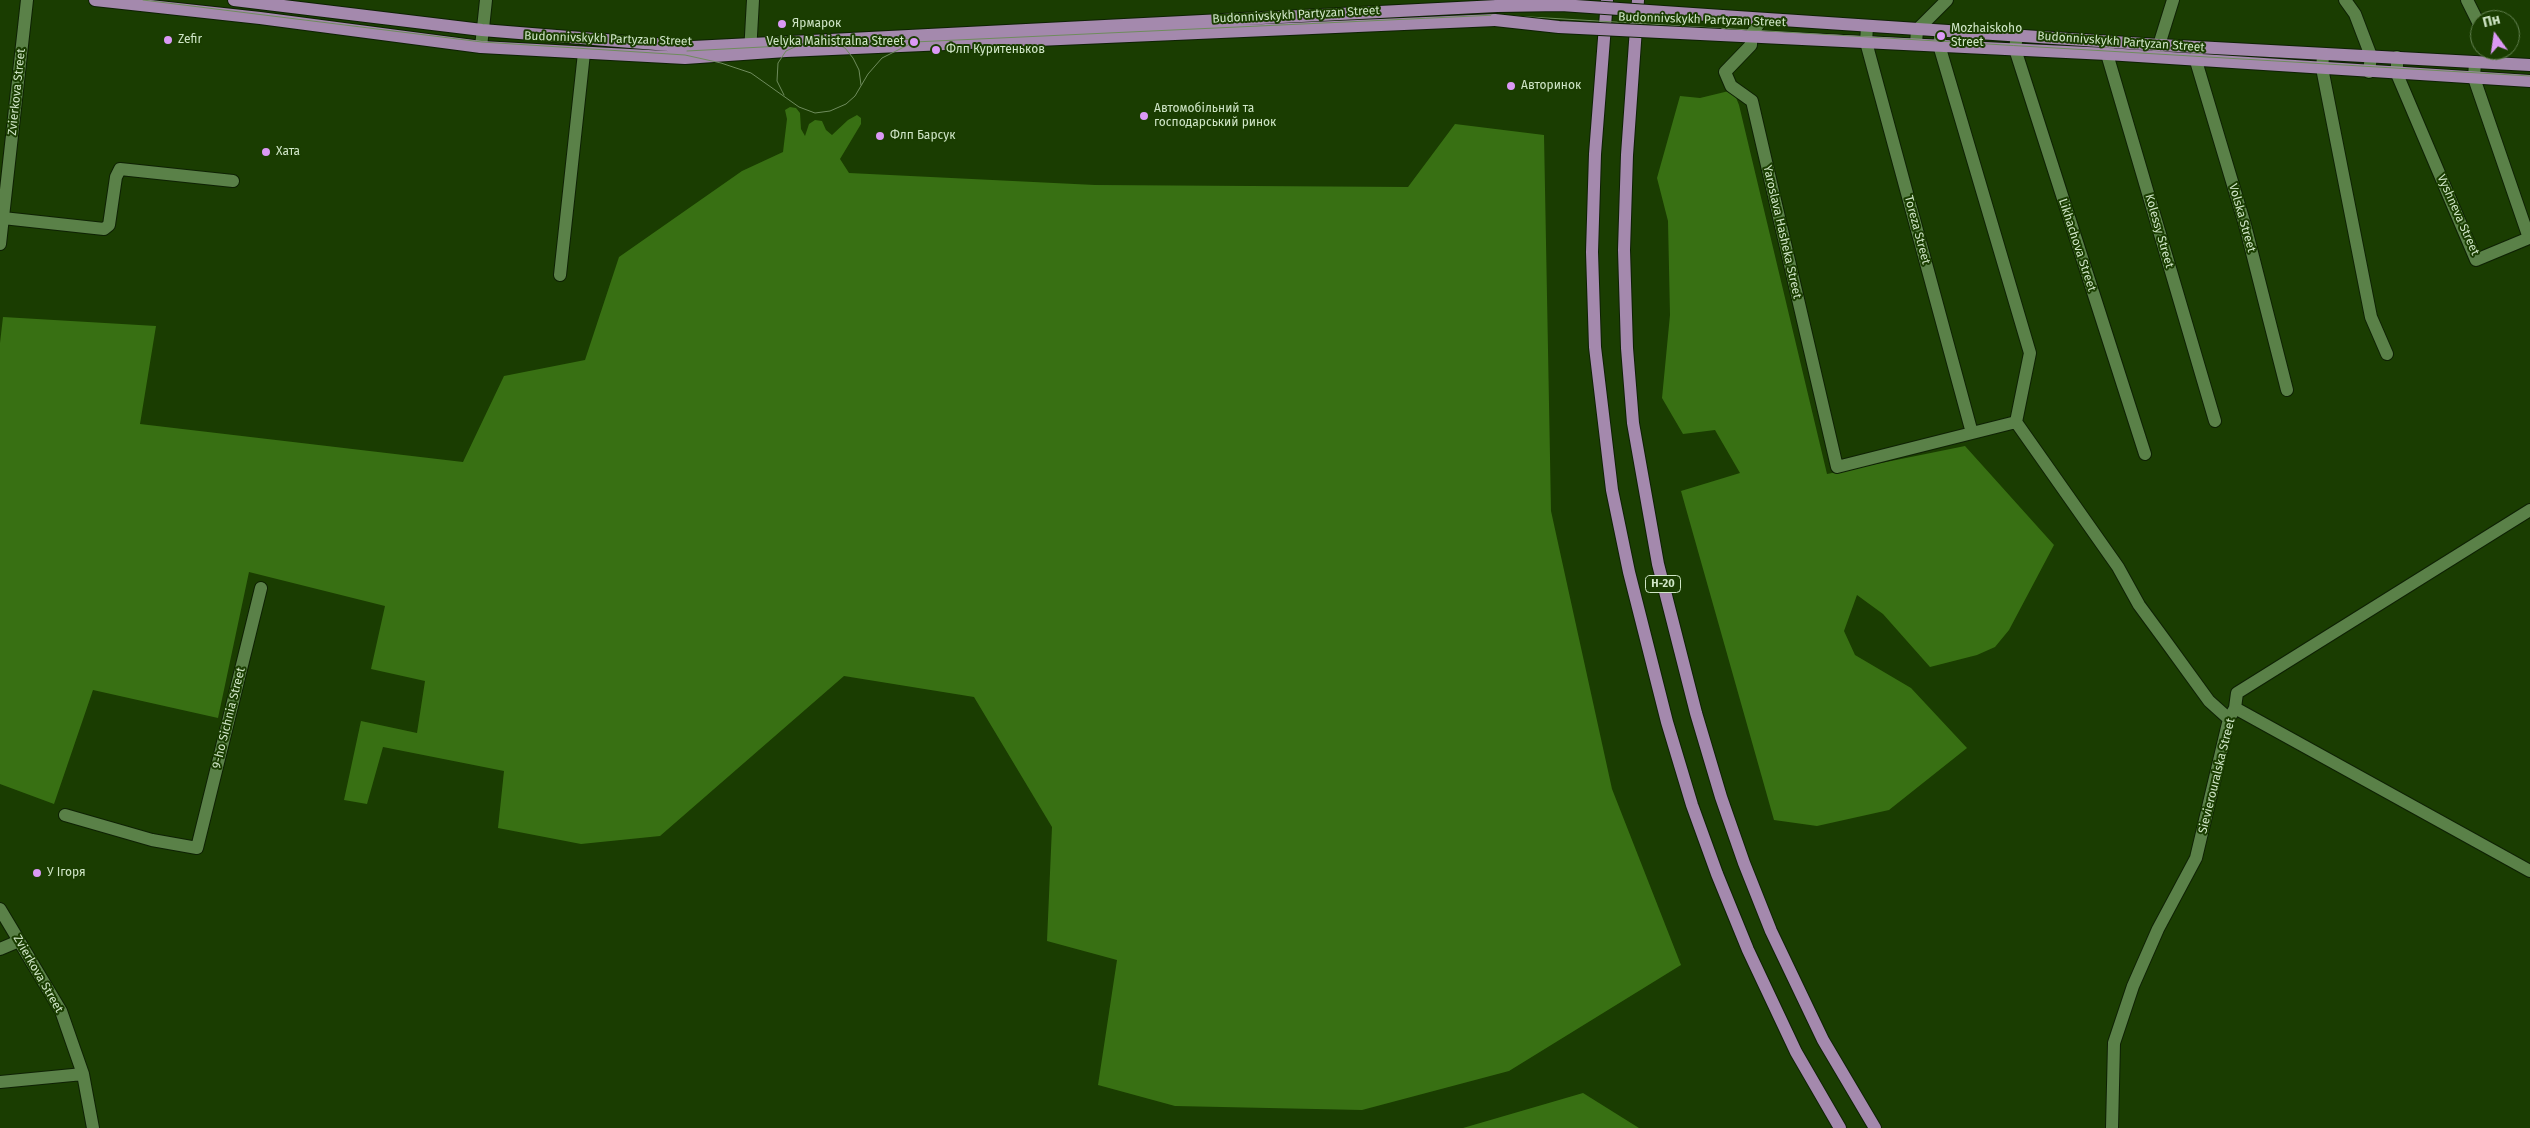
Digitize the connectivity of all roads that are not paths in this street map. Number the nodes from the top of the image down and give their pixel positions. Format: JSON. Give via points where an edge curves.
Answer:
{"nodes":[{"id":1,"x":27,"y":0,"type":"edge"},
{"id":2,"x":95,"y":0,"type":"edge"},
{"id":3,"x":234,"y":0,"type":"edge"},
{"id":4,"x":486,"y":0,"type":"edge"},
{"id":5,"x":753,"y":0,"type":"edge"},
{"id":6,"x":1607,"y":0,"type":"edge"},
{"id":7,"x":1638,"y":0,"type":"edge"},
{"id":8,"x":1947,"y":0,"type":"edge"},
{"id":9,"x":2173,"y":0,"type":"edge"},
{"id":10,"x":2345,"y":0,"type":"edge"},
{"id":11,"x":262,"y":2,"type":"edge"},
{"id":12,"x":260,"y":18,"type":"junction"},
{"id":13,"x":1762,"y":19,"type":"junction"},
{"id":14,"x":1867,"y":27,"type":"junction"},
{"id":15,"x":482,"y":30,"type":"junction"},
{"id":16,"x":1917,"y":30,"type":"junction"},
{"id":17,"x":1941,"y":31,"type":"junction"},
{"id":18,"x":1751,"y":35,"type":"junction"},
{"id":19,"x":2017,"y":35,"type":"junction"},
{"id":20,"x":2110,"y":40,"type":"junction"},
{"id":21,"x":1866,"y":42,"type":"junction"},
{"id":22,"x":1916,"y":44,"type":"junction"},
{"id":23,"x":1939,"y":45,"type":"junction"},
{"id":24,"x":2159,"y":45,"type":"junction"},
{"id":25,"x":481,"y":47,"type":"junction"},
{"id":26,"x":2197,"y":47,"type":"junction"},
{"id":27,"x":750,"y":48,"type":"junction"},
{"id":28,"x":2015,"y":49,"type":"junction"},
{"id":29,"x":584,"y":53,"type":"junction"},
{"id":30,"x":2323,"y":53,"type":"junction"},
{"id":31,"x":2107,"y":54,"type":"junction"},
{"id":32,"x":2371,"y":56,"type":"junction"},
{"id":33,"x":2397,"y":57,"type":"junction"},
{"id":34,"x":2157,"y":58,"type":"junction"},
{"id":35,"x":2497,"y":60,"type":"edge"},
{"id":36,"x":2196,"y":61,"type":"junction"},
{"id":37,"x":2475,"y":62,"type":"junction"},
{"id":38,"x":2498,"y":63,"type":"junction"},
{"id":39,"x":2530,"y":65,"type":"edge"},
{"id":40,"x":2322,"y":68,"type":"junction"},
{"id":41,"x":2370,"y":72,"type":"junction"},
{"id":42,"x":2397,"y":74,"type":"junction"},
{"id":43,"x":2474,"y":78,"type":"junction"},
{"id":44,"x":2530,"y":81,"type":"edge"},
{"id":45,"x":233,"y":181,"type":"dead end"},
{"id":46,"x":3,"y":218,"type":"junction"},
{"id":47,"x":0,"y":244,"type":"edge"},
{"id":48,"x":560,"y":275,"type":"dead end"},
{"id":49,"x":2387,"y":354,"type":"dead end"},
{"id":50,"x":2287,"y":390,"type":"dead end"},
{"id":51,"x":2215,"y":421,"type":"dead end"},
{"id":52,"x":2016,"y":422,"type":"junction"},
{"id":53,"x":1972,"y":433,"type":"junction"},
{"id":54,"x":2145,"y":454,"type":"dead end"},
{"id":55,"x":2530,"y":510,"type":"edge"},
{"id":56,"x":261,"y":588,"type":"dead end"},
{"id":57,"x":2232,"y":713,"type":"junction"},
{"id":58,"x":65,"y":815,"type":"dead end"},
{"id":59,"x":2530,"y":871,"type":"edge"},
{"id":60,"x":0,"y":909,"type":"edge"},
{"id":61,"x":19,"y":941,"type":"junction"},
{"id":62,"x":0,"y":948,"type":"edge"},
{"id":63,"x":83,"y":1074,"type":"junction"},
{"id":64,"x":0,"y":1082,"type":"edge"},
{"id":65,"x":92,"y":1128,"type":"edge"},
{"id":66,"x":1840,"y":1128,"type":"edge"},
{"id":67,"x":1875,"y":1128,"type":"edge"},
{"id":68,"x":2112,"y":1128,"type":"edge"}],
"edges":[{"from":1,"to":46,"type":"street","name":"Zvierkova Street"},
{"from":2,"to":12,"type":"main road","name":"Budonnivskykh Partyzan Street"},
{"from":3,"to":11,"type":"main road","name":"Budonnivskykh Partyzan Street"},
{"from":4,"to":15,"type":"street"},
{"from":5,"to":27,"type":"street"},
{"from":6,"to":66,"type":"main road","number":"Н-20","via":[[1595,154],[1594,328],[1607,454],[1625,554],[1667,722],[1717,874],[1792,1043]]},
{"from":7,"to":67,"type":"main road","number":"Н-20","via":[[1627,155],[1624,250],[1627,348],[1633,423],[1658,564],[1696,713],[1744,863],[1771,931],[1823,1040]]},
{"from":8,"to":16,"type":"street"},
{"from":9,"to":24,"type":"street"},
{"from":10,"to":32,"type":"street","via":[[2355,14]]},
{"from":11,"to":12,"type":"street"},
{"from":11,"to":15,"type":"main road","name":"Budonnivskykh Partyzan Street"},
{"from":12,"to":25,"type":"main road","name":"Budonnivskykh Partyzan Street"},
{"from":13,"to":14,"type":"main road","name":"Budonnivskykh Partyzan Street"},
{"from":13,"to":18,"type":"street","name":"Yaroslava Hasheka Street"},
{"from":13,"to":27,"type":"main road","name":"Budonnivskykh Partyzan Street","bridge":true,"via":[[1561,5],[1498,6]]},
{"from":14,"to":16,"type":"main road","name":"Budonnivskykh Partyzan Street"},
{"from":14,"to":21,"type":"street","name":"Toreza Street"},
{"from":15,"to":25,"type":"street"},
{"from":15,"to":27,"type":"main road","name":"Budonnivskykh Partyzan Street","via":[[693,47]]},
{"from":16,"to":17,"type":"main road","name":"Budonnivskykh Partyzan Street"},
{"from":16,"to":22,"type":"street"},
{"from":17,"to":19,"type":"main road","name":"Budonnivskykh Partyzan Street"},
{"from":17,"to":23,"type":"street"},
{"from":18,"to":21,"type":"main road","name":"Budonnivskykh Partyzan Street"},
{"from":18,"to":27,"type":"main road","name":"Budonnivskykh Partyzan Street","bridge":true,"via":[[1568,28],[1495,20]]},
{"from":18,"to":53,"type":"street","name":"Yaroslava Hasheka Street","via":[[1751,45],[1726,72],[1730,86],[1752,101],[1837,467]]},
{"from":19,"to":20,"type":"main road","name":"Budonnivskykh Partyzan Street"},
{"from":19,"to":28,"type":"street","name":"Likhachova Street"},
{"from":20,"to":24,"type":"main road","name":"Budonnivskykh Partyzan Street"},
{"from":20,"to":31,"type":"street","name":"Kolessy Street"},
{"from":21,"to":22,"type":"main road","name":"Budonnivskykh Partyzan Street"},
{"from":21,"to":53,"type":"street","name":"Toreza Street"},
{"from":22,"to":23,"type":"main road","name":"Budonnivskykh Partyzan Street"},
{"from":23,"to":28,"type":"main road","name":"Budonnivskykh Partyzan Street"},
{"from":23,"to":52,"type":"street","via":[[2030,353]]},
{"from":24,"to":26,"type":"main road","name":"Budonnivskykh Partyzan Street"},
{"from":24,"to":34,"type":"street"},
{"from":25,"to":29,"type":"main road","name":"Budonnivskykh Partyzan Street"},
{"from":26,"to":30,"type":"main road","name":"Budonnivskykh Partyzan Street"},
{"from":26,"to":36,"type":"street","name":"Volska Street"},
{"from":27,"to":29,"type":"main road","name":"Budonnivskykh Partyzan Street","via":[[685,58]]},
{"from":28,"to":31,"type":"main road","name":"Budonnivskykh Partyzan Street"},
{"from":28,"to":54,"type":"street","name":"Likhachova Street"},
{"from":29,"to":48,"type":"street"},
{"from":30,"to":32,"type":"main road","name":"Budonnivskykh Partyzan Street"},
{"from":30,"to":40,"type":"street"},
{"from":31,"to":34,"type":"main road","name":"Budonnivskykh Partyzan Street"},
{"from":31,"to":51,"type":"street","name":"Kolessy Street"},
{"from":32,"to":33,"type":"main road","name":"Budonnivskykh Partyzan Street"},
{"from":32,"to":41,"type":"street"},
{"from":33,"to":37,"type":"main road","name":"Budonnivskykh Partyzan Street"},
{"from":33,"to":42,"type":"street","name":"Vyshneva Street"},
{"from":34,"to":36,"type":"main road","name":"Budonnivskykh Partyzan Street"},
{"from":35,"to":38,"type":"street"},
{"from":36,"to":40,"type":"main road","name":"Budonnivskykh Partyzan Street"},
{"from":36,"to":50,"type":"street","name":"Volska Street","via":[[2245,226]]},
{"from":37,"to":38,"type":"main road","name":"Budonnivskykh Partyzan Street"},
{"from":37,"to":43,"type":"street","name":"Vyshneva Street"},
{"from":38,"to":39,"type":"main road","name":"Budonnivskykh Partyzan Street"},
{"from":40,"to":41,"type":"main road","name":"Budonnivskykh Partyzan Street"},
{"from":40,"to":49,"type":"street","via":[[2371,317]]},
{"from":41,"to":42,"type":"main road","name":"Budonnivskykh Partyzan Street"},
{"from":42,"to":43,"type":"main road","name":"Budonnivskykh Partyzan Street"},
{"from":42,"to":43,"type":"street","name":"Vyshneva Street","via":[[2476,260],[2529,238]]},
{"from":43,"to":44,"type":"main road","name":"Budonnivskykh Partyzan Street"},
{"from":45,"to":46,"type":"street","via":[[120,169],[109,225],[104,229]]},
{"from":46,"to":47,"type":"street","name":"Zvierkova Street"},
{"from":52,"to":53,"type":"street"},
{"from":52,"to":57,"type":"street","via":[[2118,567],[2149,619],[2209,701]]},
{"from":55,"to":57,"type":"street","via":[[2237,693]]},
{"from":56,"to":58,"type":"street","name":"9-ho Sichnia Street","via":[[197,848],[152,840]]},
{"from":57,"to":59,"type":"street","name":"Sievierouralska Street"},
{"from":57,"to":68,"type":"street","name":"Sievierouralska Street","via":[[2196,858],[2158,929],[2133,986],[2114,1043]]},
{"from":60,"to":61,"type":"street","name":"Zvierkova Street"},
{"from":61,"to":62,"type":"street"},
{"from":61,"to":63,"type":"street","name":"Zvierkova Street","via":[[61,1011]]},
{"from":63,"to":64,"type":"street"},
{"from":63,"to":65,"type":"street","name":"Zvierkova Street"}]}
